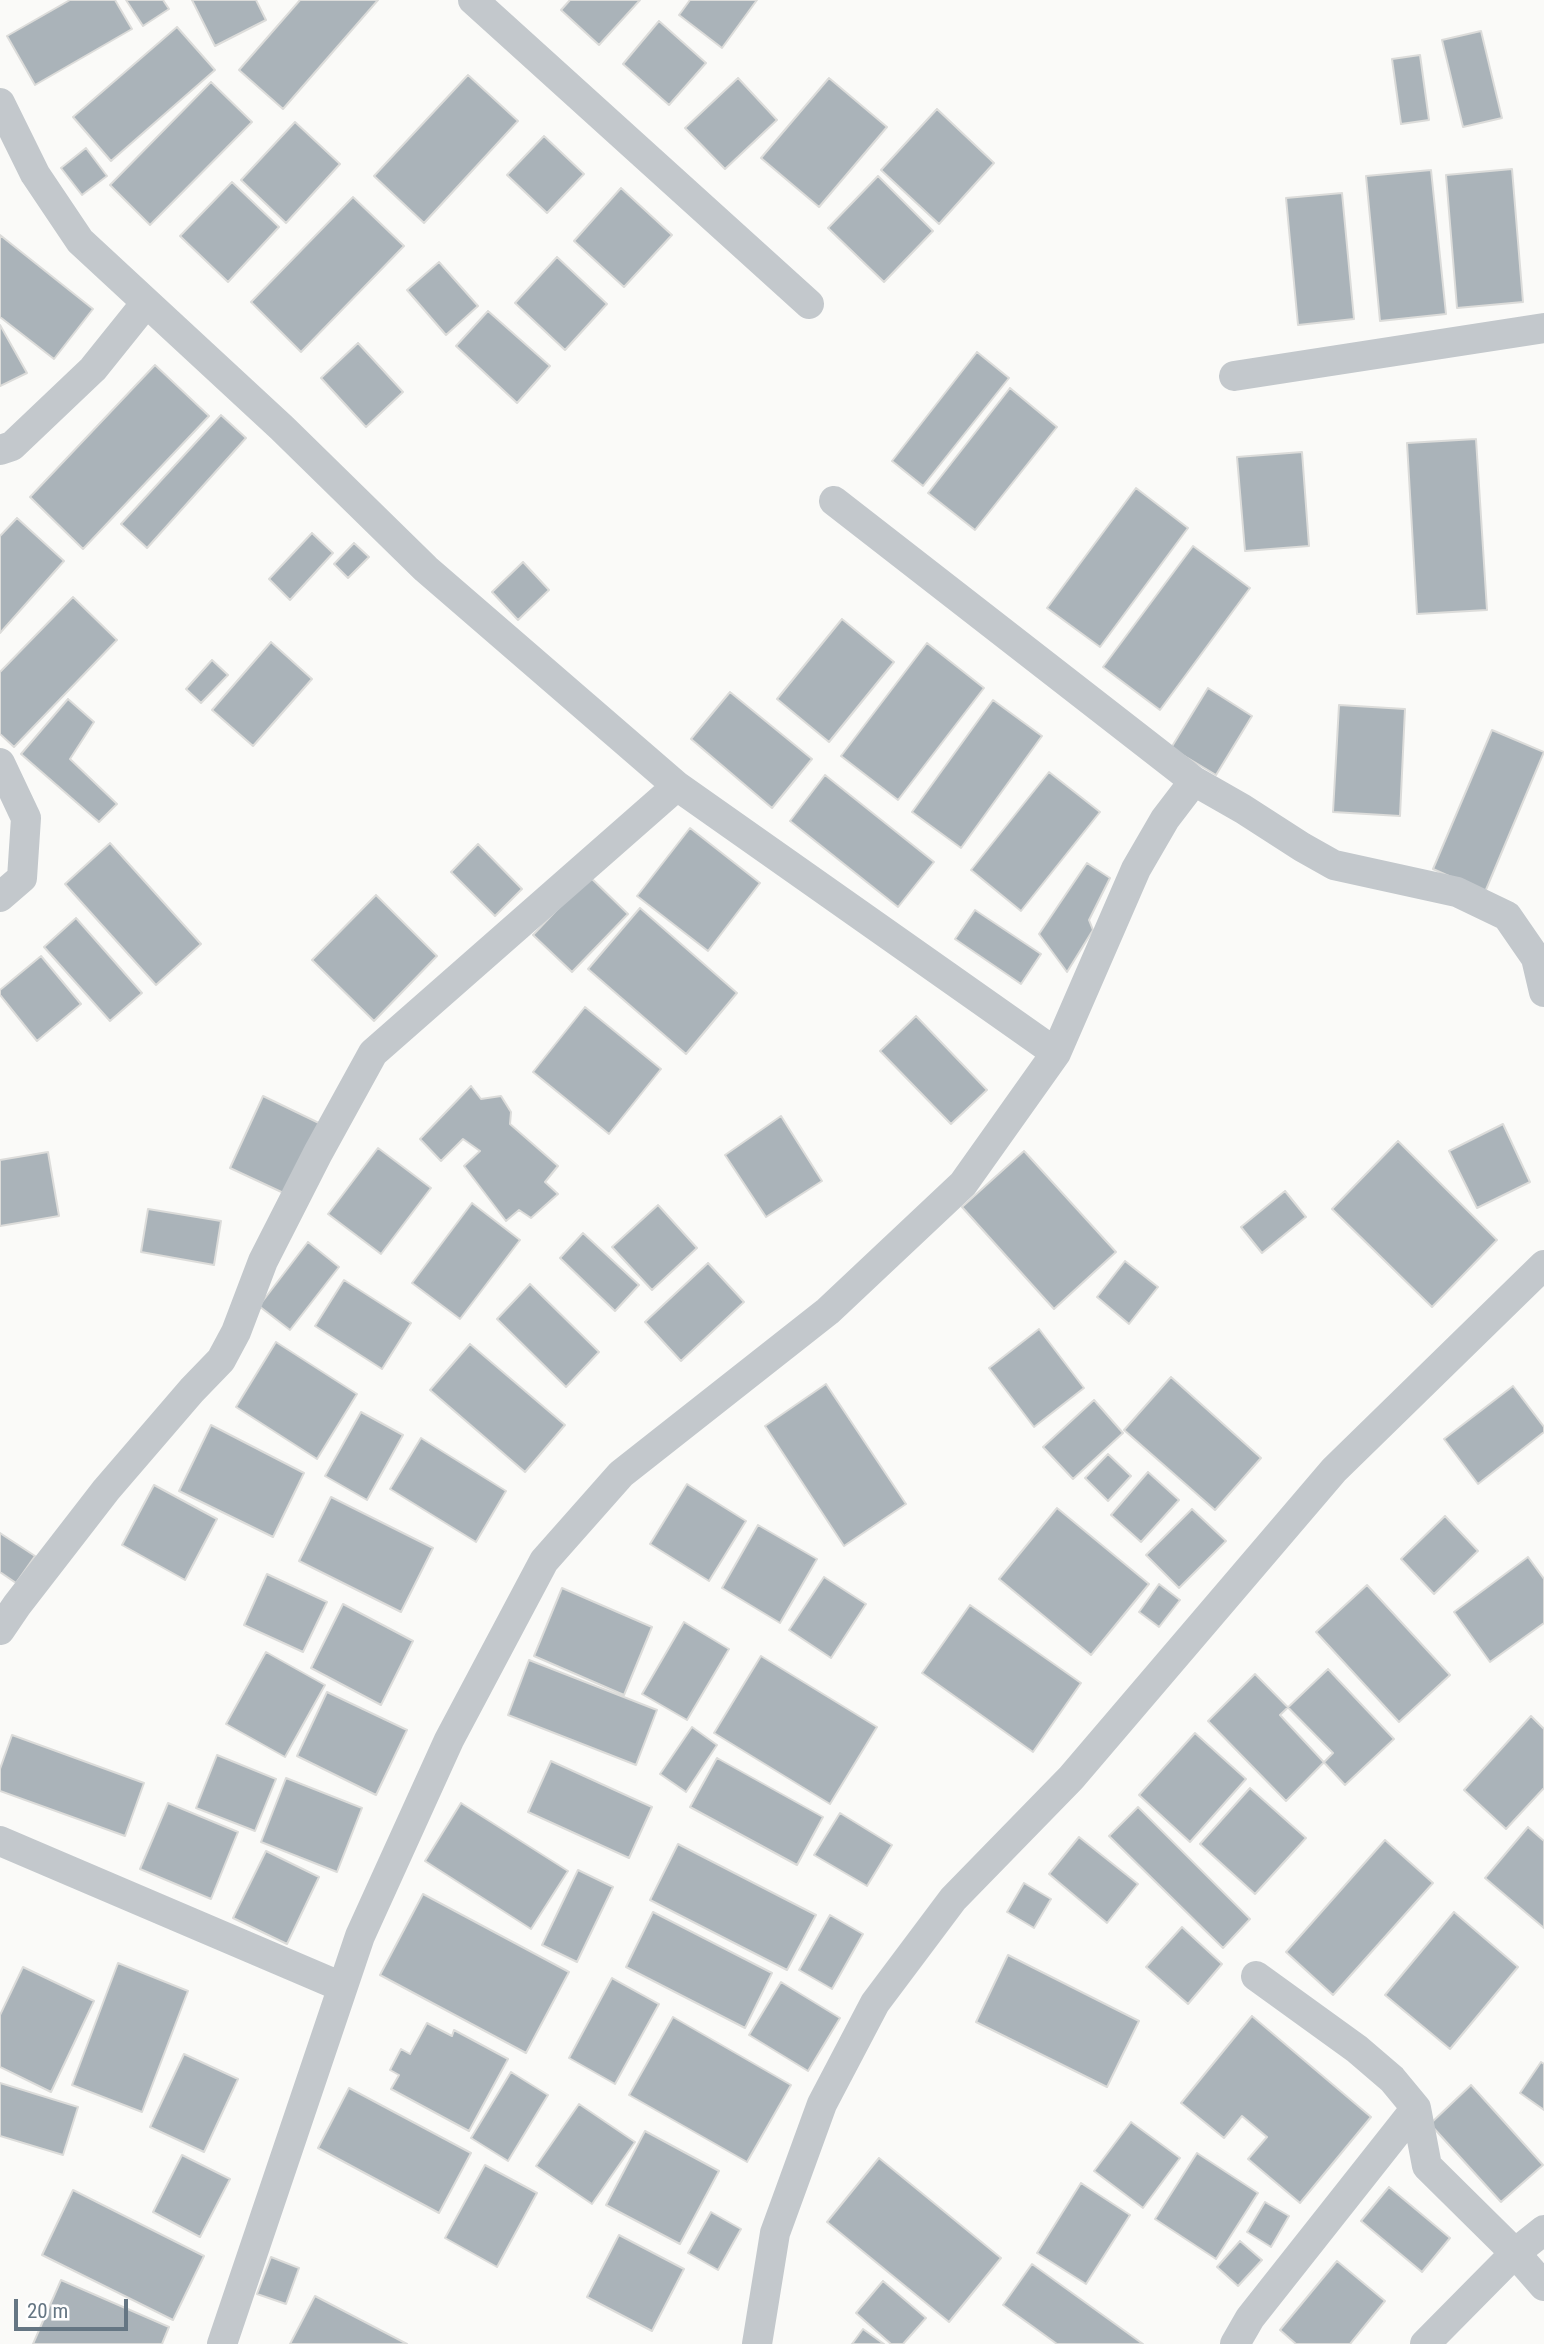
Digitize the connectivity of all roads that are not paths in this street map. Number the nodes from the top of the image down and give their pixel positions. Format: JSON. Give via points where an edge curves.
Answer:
{"nodes":[{"id":1,"x":473,"y":0,"type":"edge"},
{"id":2,"x":0,"y":103,"type":"edge"},
{"id":3,"x":146,"y":303,"type":"junction"},
{"id":4,"x":809,"y":304,"type":"dead end"},
{"id":5,"x":1544,"y":328,"type":"edge"},
{"id":6,"x":1234,"y":376,"type":"dead end"},
{"id":7,"x":0,"y":450,"type":"edge"},
{"id":8,"x":834,"y":501,"type":"dead end"},
{"id":9,"x":0,"y":762,"type":"edge"},
{"id":10,"x":1194,"y":780,"type":"junction"},
{"id":11,"x":677,"y":786,"type":"junction"},
{"id":12,"x":0,"y":897,"type":"edge"},
{"id":13,"x":1544,"y":992,"type":"edge"},
{"id":14,"x":1056,"y":1053,"type":"junction"},
{"id":15,"x":1544,"y":1265,"type":"edge"},
{"id":16,"x":0,"y":1630,"type":"edge"},
{"id":17,"x":0,"y":1841,"type":"edge"},
{"id":18,"x":1256,"y":1976,"type":"dead end"},
{"id":19,"x":342,"y":1987,"type":"junction"},
{"id":20,"x":1416,"y":2108,"type":"junction"},
{"id":21,"x":1544,"y":2230,"type":"edge"},
{"id":22,"x":1516,"y":2253,"type":"junction"},
{"id":23,"x":1544,"y":2286,"type":"edge"},
{"id":24,"x":222,"y":2344,"type":"edge"},
{"id":25,"x":757,"y":2344,"type":"edge"},
{"id":26,"x":1235,"y":2344,"type":"edge"},
{"id":27,"x":1425,"y":2344,"type":"edge"}],
"edges":[{"from":1,"to":4,"type":"street"},
{"from":2,"to":3,"type":"street","via":[[35,174],[80,241]]},
{"from":3,"to":7,"type":"street","via":[[93,369],[12,446]]},
{"from":3,"to":11,"type":"street","via":[[426,569]]},
{"from":5,"to":6,"type":"street"},
{"from":8,"to":10,"type":"street"},
{"from":9,"to":12,"type":"street","via":[[26,818],[22,878]]},
{"from":10,"to":13,"type":"street","via":[[1334,865],[1457,891],[1507,916],[1536,958]]},
{"from":10,"to":14,"type":"street","via":[[1136,869]]},
{"from":11,"to":14,"type":"street"},
{"from":11,"to":16,"type":"street","via":[[373,1053],[263,1261],[221,1360],[106,1490]]},
{"from":14,"to":19,"type":"street","via":[[963,1184],[828,1311],[621,1474],[544,1561],[449,1740],[360,1936]]},
{"from":15,"to":25,"type":"street","via":[[1334,1470],[1071,1778],[954,1899],[876,2003],[822,2104],[775,2233]]},
{"from":17,"to":19,"type":"street"},
{"from":18,"to":20,"type":"street","via":[[1357,2049],[1392,2079]]},
{"from":19,"to":24,"type":"street"},
{"from":20,"to":22,"type":"street","via":[[1427,2166]]},
{"from":20,"to":26,"type":"street","via":[[1250,2318]]},
{"from":21,"to":22,"type":"street"},
{"from":22,"to":23,"type":"street"},
{"from":22,"to":27,"type":"street"}]}
